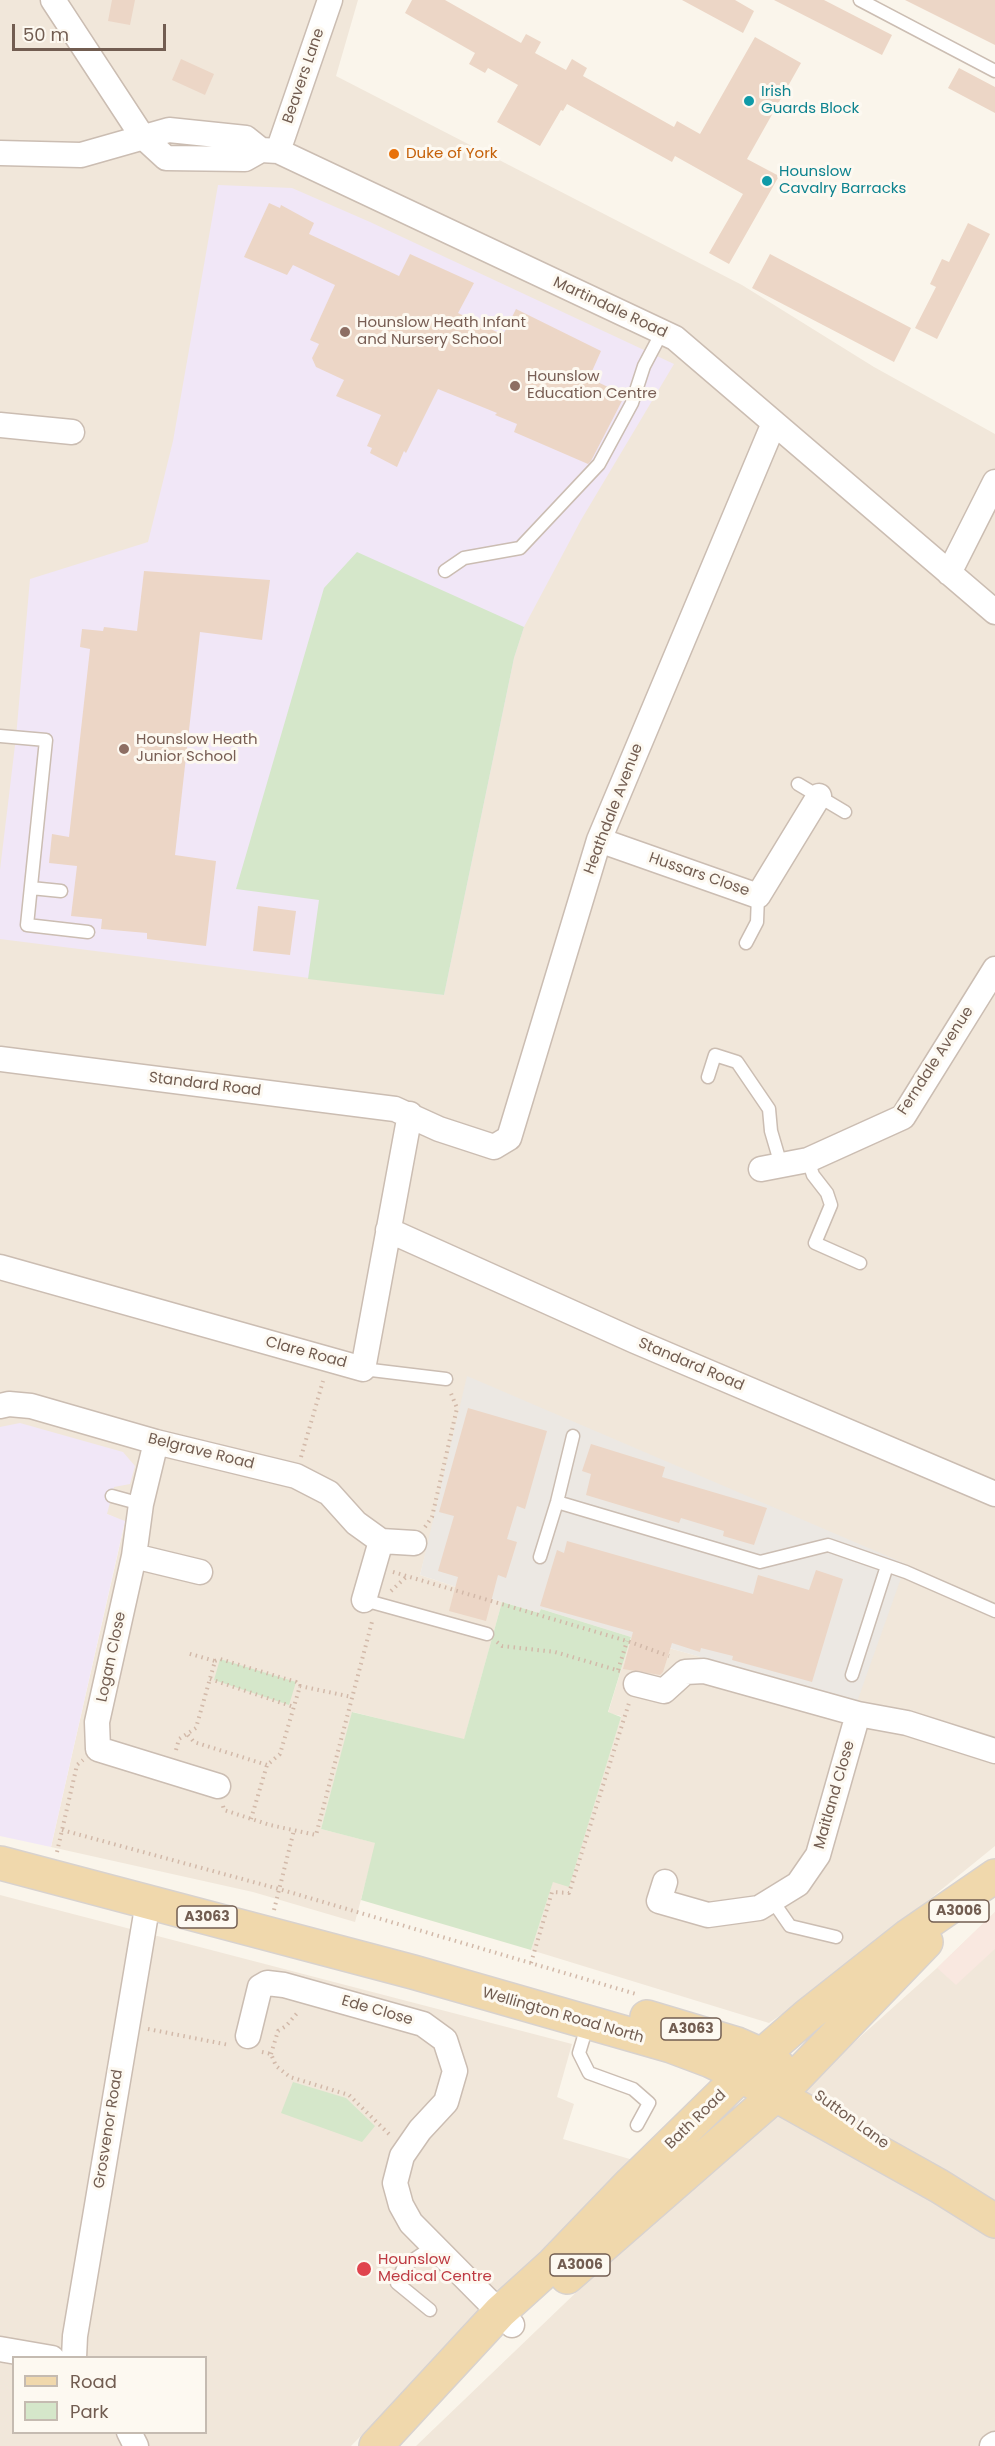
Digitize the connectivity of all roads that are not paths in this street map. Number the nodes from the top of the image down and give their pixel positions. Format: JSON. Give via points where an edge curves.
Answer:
{"nodes":[{"id":1,"x":53,"y":0,"type":"edge"},
{"id":2,"x":330,"y":0,"type":"edge"},
{"id":3,"x":860,"y":0,"type":"edge"},
{"id":4,"x":995,"y":71,"type":"edge"},
{"id":5,"x":142,"y":136,"type":"junction"},
{"id":6,"x":269,"y":151,"type":"junction"},
{"id":7,"x":0,"y":153,"type":"edge"},
{"id":8,"x":662,"y":332,"type":"junction"},
{"id":9,"x":774,"y":423,"type":"junction"},
{"id":10,"x":0,"y":425,"type":"edge"},
{"id":11,"x":72,"y":432,"type":"dead end"},
{"id":12,"x":995,"y":482,"type":"edge"},
{"id":13,"x":445,"y":571,"type":"dead end"},
{"id":14,"x":949,"y":573,"type":"junction"},
{"id":15,"x":995,"y":612,"type":"edge"},
{"id":16,"x":0,"y":736,"type":"edge"},
{"id":17,"x":798,"y":784,"type":"dead end"},
{"id":18,"x":819,"y":796,"type":"junction"},
{"id":19,"x":845,"y":812,"type":"dead end"},
{"id":20,"x":599,"y":840,"type":"junction"},
{"id":21,"x":31,"y":888,"type":"junction"},
{"id":22,"x":61,"y":891,"type":"dead end"},
{"id":23,"x":758,"y":896,"type":"junction"},
{"id":24,"x":88,"y":932,"type":"dead end"},
{"id":25,"x":746,"y":943,"type":"dead end"},
{"id":26,"x":995,"y":969,"type":"edge"},
{"id":27,"x":0,"y":1059,"type":"edge"},
{"id":28,"x":708,"y":1077,"type":"dead end"},
{"id":29,"x":410,"y":1114,"type":"junction"},
{"id":30,"x":808,"y":1160,"type":"junction"},
{"id":31,"x":771,"y":1167,"type":"joint"},
{"id":32,"x":388,"y":1230,"type":"junction"},
{"id":33,"x":860,"y":1263,"type":"dead end"},
{"id":34,"x":0,"y":1267,"type":"edge"},
{"id":35,"x":363,"y":1369,"type":"junction"},
{"id":36,"x":446,"y":1379,"type":"road end"},
{"id":37,"x":0,"y":1406,"type":"edge"},
{"id":38,"x":573,"y":1436,"type":"dead end"},
{"id":39,"x":156,"y":1442,"type":"junction"},
{"id":40,"x":995,"y":1494,"type":"edge"},
{"id":41,"x":112,"y":1496,"type":"dead end"},
{"id":42,"x":557,"y":1502,"type":"junction"},
{"id":43,"x":141,"y":1504,"type":"junction"},
{"id":44,"x":381,"y":1541,"type":"junction"},
{"id":45,"x":414,"y":1543,"type":"road end"},
{"id":46,"x":134,"y":1556,"type":"junction"},
{"id":47,"x":540,"y":1557,"type":"dead end"},
{"id":48,"x":887,"y":1566,"type":"junction"},
{"id":49,"x":200,"y":1572,"type":"dead end"},
{"id":50,"x":370,"y":1602,"type":"joint"},
{"id":51,"x":995,"y":1611,"type":"edge"},
{"id":52,"x":487,"y":1634,"type":"road end"},
{"id":53,"x":852,"y":1675,"type":"dead end"},
{"id":54,"x":627,"y":1677,"type":"road end"},
{"id":55,"x":858,"y":1714,"type":"junction"},
{"id":56,"x":995,"y":1751,"type":"edge"},
{"id":57,"x":218,"y":1786,"type":"road end"},
{"id":58,"x":0,"y":1863,"type":"edge"},
{"id":59,"x":995,"y":1876,"type":"edge"},
{"id":60,"x":665,"y":1882,"type":"dead end"},
{"id":61,"x":772,"y":1900,"type":"junction"},
{"id":62,"x":148,"y":1902,"type":"junction"},
{"id":63,"x":836,"y":1937,"type":"dead end"},
{"id":64,"x":413,"y":1972,"type":"junction"},
{"id":65,"x":588,"y":2022,"type":"junction"},
{"id":66,"x":245,"y":2044,"type":"road end"},
{"id":67,"x":768,"y":2076,"type":"junction"},
{"id":68,"x":637,"y":2125,"type":"dead end"},
{"id":69,"x":995,"y":2221,"type":"edge"},
{"id":70,"x":434,"y":2246,"type":"junction"},
{"id":71,"x":430,"y":2310,"type":"dead end"},
{"id":72,"x":506,"y":2318,"type":"junction"},
{"id":73,"x":0,"y":2349,"type":"edge"},
{"id":74,"x":40,"y":2356,"type":"edge"},
{"id":75,"x":74,"y":2356,"type":"edge"},
{"id":76,"x":376,"y":2446,"type":"edge"}],
"edges":[{"from":1,"to":5,"type":"street"},
{"from":2,"to":6,"type":"street","name":"Beavers Lane"},
{"from":3,"to":4,"type":"lane"},
{"from":5,"to":6,"type":"street","via":[[166,158],[245,159]]},
{"from":5,"to":7,"type":"street","via":[[81,155]]},
{"from":6,"to":8,"type":"street","name":"Martindale Road"},
{"from":8,"to":9,"type":"street","name":"Martindale Road","via":[[675,338]]},
{"from":8,"to":13,"type":"lane","via":[[644,366],[632,403],[599,464],[520,548],[464,558]]},
{"from":9,"to":14,"type":"street","name":"Martindale Road"},
{"from":9,"to":20,"type":"street","name":"Heathdale Avenue"},
{"from":10,"to":11,"type":"street"},
{"from":12,"to":14,"type":"street"},
{"from":14,"to":15,"type":"street","name":"Martindale Road"},
{"from":16,"to":21,"type":"lane","via":[[46,740]]},
{"from":17,"to":18,"type":"lane"},
{"from":18,"to":19,"type":"lane"},
{"from":18,"to":23,"type":"street","name":"Hussars Close"},
{"from":20,"to":23,"type":"street","name":"Hussars Close"},
{"from":20,"to":29,"type":"street","name":"Heathdale Avenue","via":[[509,1138],[494,1147],[439,1129]]},
{"from":21,"to":22,"type":"lane"},
{"from":21,"to":24,"type":"lane","via":[[27,925]]},
{"from":23,"to":25,"type":"lane","via":[[757,922]]},
{"from":26,"to":30,"type":"street","name":"Ferndale Avenue","via":[[903,1117]]},
{"from":27,"to":29,"type":"street","name":"Standard Road"},
{"from":28,"to":31,"type":"lane","via":[[715,1055],[737,1062],[769,1109]]},
{"from":29,"to":32,"type":"street","name":"Clare Road"},
{"from":30,"to":31,"type":"street","name":"Ferndale Avenue"},
{"from":30,"to":33,"type":"lane","via":[[831,1205],[815,1243]]},
{"from":32,"to":35,"type":"street","name":"Clare Road"},
{"from":32,"to":40,"type":"street","name":"Standard Road","via":[[635,1341]]},
{"from":34,"to":35,"type":"street","name":"Clare Road"},
{"from":35,"to":36,"type":"lane"},
{"from":37,"to":39,"type":"street","name":"Belgrave Road","via":[[31,1406]]},
{"from":38,"to":42,"type":"lane"},
{"from":39,"to":43,"type":"street","name":"Logan Close"},
{"from":39,"to":44,"type":"street","name":"Belgrave Road","via":[[296,1476],[329,1493],[356,1523]]},
{"from":41,"to":43,"type":"lane"},
{"from":42,"to":47,"type":"lane"},
{"from":42,"to":48,"type":"lane","via":[[760,1562],[828,1545]]},
{"from":43,"to":46,"type":"street","name":"Logan Close"},
{"from":44,"to":45,"type":"street"},
{"from":44,"to":50,"type":"street"},
{"from":46,"to":49,"type":"street"},
{"from":46,"to":57,"type":"street","name":"Logan Close","via":[[97,1722],[98,1749]]},
{"from":48,"to":51,"type":"lane"},
{"from":48,"to":53,"type":"lane"},
{"from":50,"to":52,"type":"lane"},
{"from":54,"to":55,"type":"street","via":[[664,1691],[685,1672],[704,1671]]},
{"from":55,"to":56,"type":"street","via":[[907,1723]]},
{"from":55,"to":61,"type":"street","name":"Maitland Close","via":[[818,1855],[798,1884]]},
{"from":58,"to":62,"type":"main road","name":"Wellington Road North","number":"A3063"},
{"from":59,"to":67,"type":"main road","name":"Bath Road","number":"A3006","via":[[922,1945]]},
{"from":59,"to":67,"type":"main road","name":"Bath Road","number":"A3006","via":[[908,1935],[808,2015]]},
{"from":60,"to":61,"type":"street","name":"Maitland Close","via":[[659,1901],[708,1915],[759,1908]]},
{"from":61,"to":63,"type":"lane","via":[[790,1926]]},
{"from":62,"to":64,"type":"main road","name":"Wellington Road North","number":"A3063"},
{"from":62,"to":75,"type":"street","name":"Grosvenor Road"},
{"from":64,"to":65,"type":"main road","name":"Wellington Road North","number":"A3063"},
{"from":64,"to":67,"type":"main road","name":"Wellington Road North","number":"A3063","via":[[466,1978],[618,2009],[709,2034]]},
{"from":65,"to":67,"type":"main road","name":"Wellington Road North","number":"A3063"},
{"from":65,"to":68,"type":"lane","via":[[579,2054],[589,2073],[633,2089],[649,2103]]},
{"from":66,"to":70,"type":"street","name":"Ede Close","via":[[260,1987],[267,1983],[423,2024],[444,2040],[455,2071],[446,2103],[402,2156],[395,2183],[411,2223]]},
{"from":67,"to":69,"type":"main road","name":"Sutton Lane","number":"A3063"},
{"from":67,"to":72,"type":"main road","name":"Bath Road","number":"A3006"},
{"from":67,"to":72,"type":"main road","name":"Bath Road","number":"A3006","via":[[631,2183]]},
{"from":70,"to":71,"type":"lane","via":[[405,2266],[397,2283]]},
{"from":70,"to":72,"type":"street","name":"Ede Close"},
{"from":72,"to":76,"type":"main road","name":"Bath Road","number":"A3006"},
{"from":73,"to":74,"type":"street"}]}
